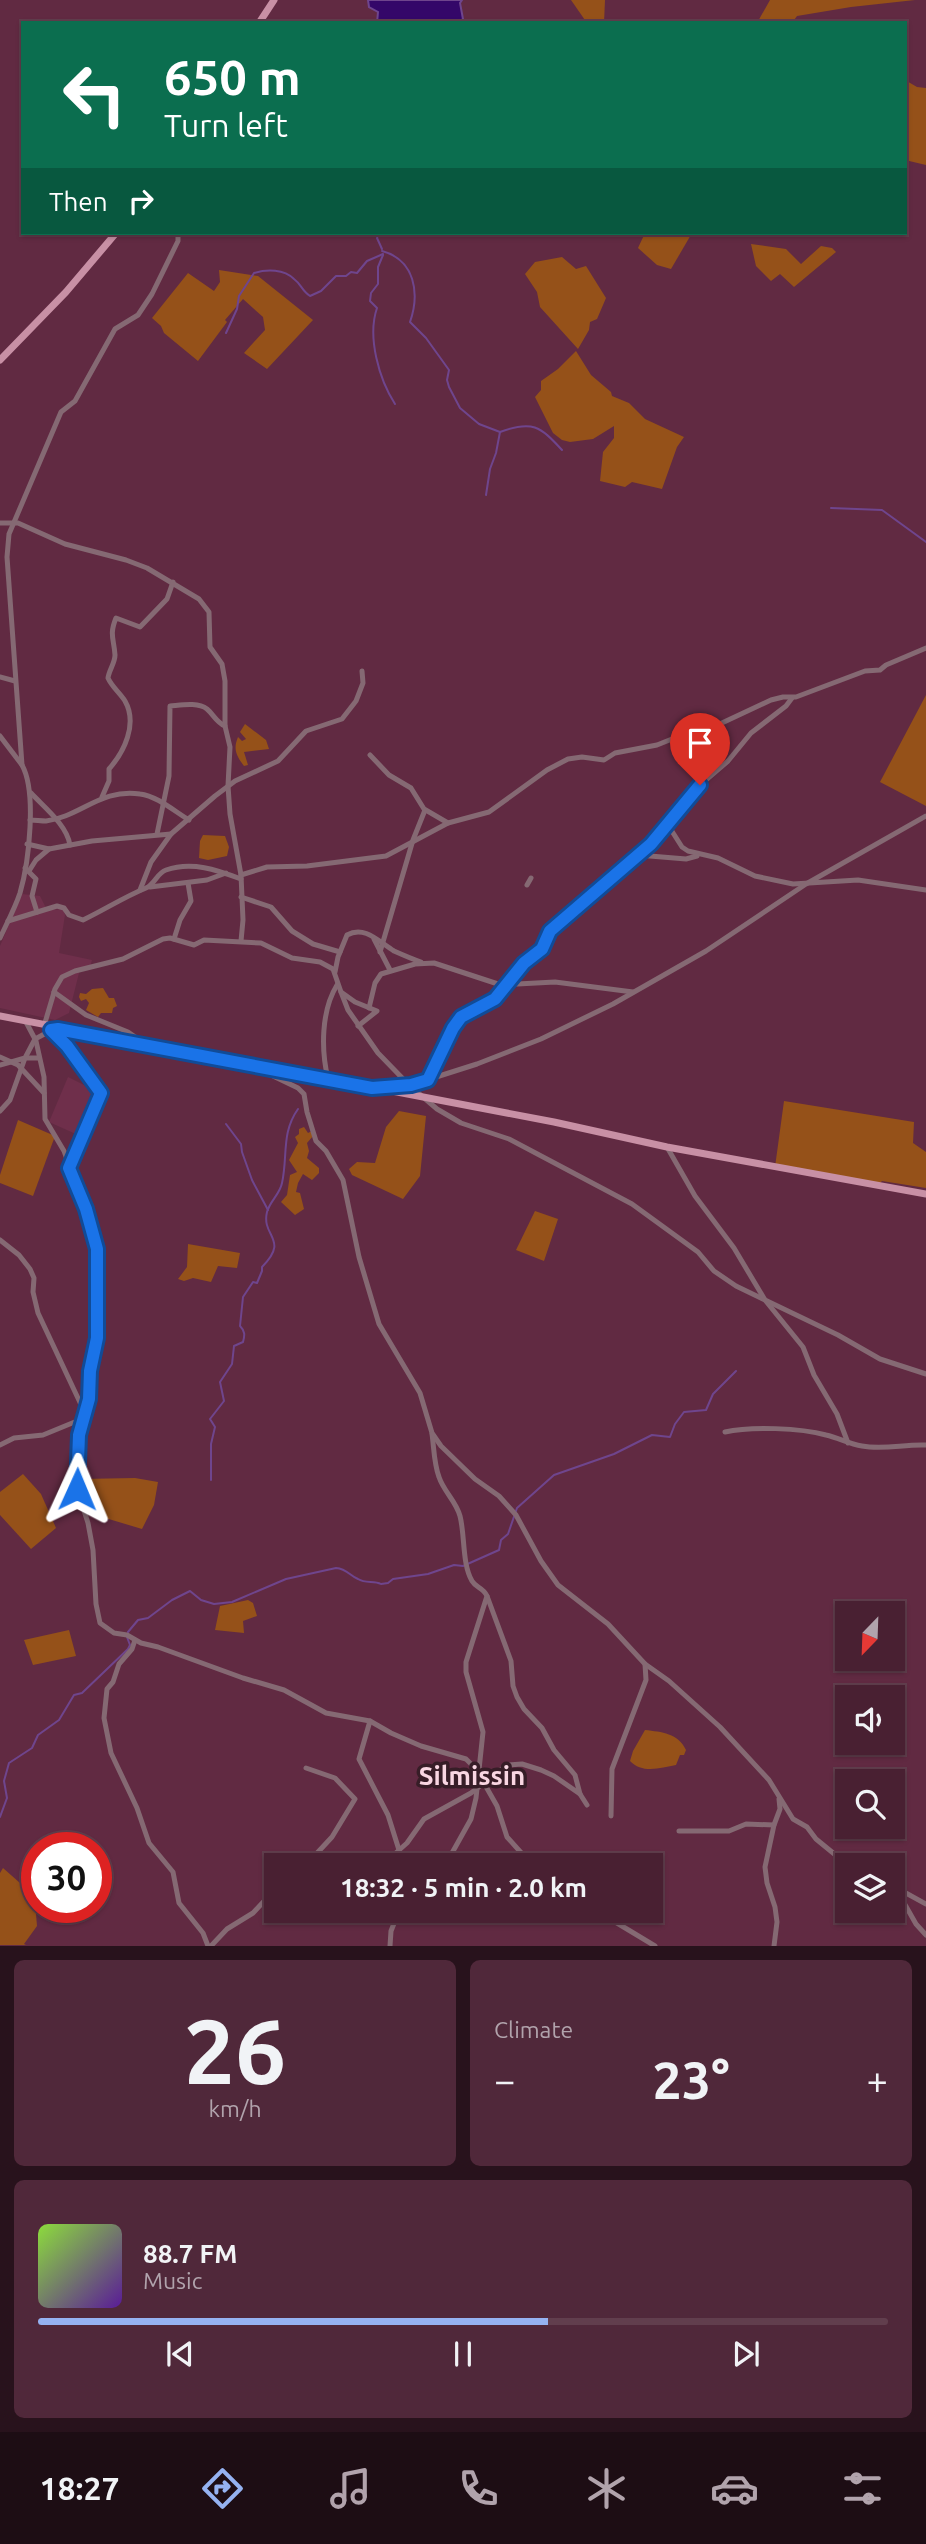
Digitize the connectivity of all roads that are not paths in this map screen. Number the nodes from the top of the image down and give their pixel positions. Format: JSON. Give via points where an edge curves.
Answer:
{"nodes":[{"id":1,"x":274,"y":0,"type":"edge"},
{"id":2,"x":260,"y":21,"type":"edge"},
{"id":3,"x":114,"y":235,"type":"edge"},
{"id":4,"x":178,"y":235,"type":"edge"},
{"id":5,"x":1,"y":356,"type":"edge"},
{"id":6,"x":0,"y":523,"type":"edge"},
{"id":7,"x":13,"y":524,"type":"junction"},
{"id":8,"x":173,"y":582,"type":"junction"},
{"id":9,"x":926,"y":648,"type":"edge"},
{"id":10,"x":362,"y":671,"type":"dead end"},
{"id":11,"x":0,"y":677,"type":"edge"},
{"id":12,"x":15,"y":681,"type":"junction"},
{"id":13,"x":792,"y":698,"type":"junction"},
{"id":14,"x":225,"y":726,"type":"junction"},
{"id":15,"x":0,"y":736,"type":"edge"},
{"id":16,"x":370,"y":755,"type":"dead end"},
{"id":17,"x":22,"y":765,"type":"junction"},
{"id":18,"x":228,"y":786,"type":"junction"},
{"id":19,"x":31,"y":793,"type":"junction"},
{"id":20,"x":102,"y":797,"type":"junction"},
{"id":21,"x":163,"y":804,"type":"junction"},
{"id":22,"x":425,"y":810,"type":"junction"},
{"id":23,"x":926,"y":816,"type":"edge"},
{"id":24,"x":55,"y":818,"type":"junction"},
{"id":25,"x":30,"y":820,"type":"junction"},
{"id":26,"x":189,"y":820,"type":"junction"},
{"id":27,"x":448,"y":823,"type":"junction"},
{"id":28,"x":668,"y":825,"type":"junction"},
{"id":29,"x":157,"y":834,"type":"junction"},
{"id":30,"x":171,"y":834,"type":"junction"},
{"id":31,"x":413,"y":840,"type":"junction"},
{"id":32,"x":27,"y":844,"type":"junction"},
{"id":33,"x":70,"y":845,"type":"junction"},
{"id":34,"x":49,"y":849,"type":"junction"},
{"id":35,"x":638,"y":855,"type":"junction"},
{"id":36,"x":702,"y":855,"type":"junction"},
{"id":37,"x":27,"y":869,"type":"junction"},
{"id":38,"x":226,"y":873,"type":"junction"},
{"id":39,"x":241,"y":877,"type":"junction"},
{"id":40,"x":531,"y":878,"type":"dead end"},
{"id":41,"x":188,"y":883,"type":"junction"},
{"id":42,"x":807,"y":884,"type":"junction"},
{"id":43,"x":527,"y":886,"type":"dead end"},
{"id":44,"x":150,"y":887,"type":"junction"},
{"id":45,"x":140,"y":890,"type":"junction"},
{"id":46,"x":926,"y":890,"type":"edge"},
{"id":47,"x":241,"y":897,"type":"junction"},
{"id":48,"x":37,"y":912,"type":"junction"},
{"id":49,"x":5,"y":924,"type":"edge"},
{"id":50,"x":0,"y":937,"type":"edge"},
{"id":51,"x":174,"y":939,"type":"junction"},
{"id":52,"x":378,"y":939,"type":"junction"},
{"id":53,"x":241,"y":942,"type":"junction"},
{"id":54,"x":340,"y":952,"type":"junction"},
{"id":55,"x":380,"y":952,"type":"junction"},
{"id":56,"x":422,"y":962,"type":"junction"},
{"id":57,"x":390,"y":970,"type":"junction"},
{"id":58,"x":335,"y":972,"type":"junction"},
{"id":59,"x":337,"y":985,"type":"junction"},
{"id":60,"x":506,"y":985,"type":"junction"},
{"id":61,"x":54,"y":992,"type":"junction"},
{"id":62,"x":341,"y":992,"type":"junction"},
{"id":63,"x":634,"y":993,"type":"junction"},
{"id":64,"x":369,"y":1008,"type":"junction"},
{"id":65,"x":0,"y":1016,"type":"edge"},
{"id":66,"x":26,"y":1022,"type":"junction"},
{"id":67,"x":358,"y":1026,"type":"junction"},
{"id":68,"x":51,"y":1028,"type":"junction"},
{"id":69,"x":35,"y":1039,"type":"junction"},
{"id":70,"x":144,"y":1043,"type":"junction"},
{"id":71,"x":0,"y":1057,"type":"edge"},
{"id":72,"x":24,"y":1058,"type":"junction"},
{"id":73,"x":39,"y":1058,"type":"junction"},
{"id":74,"x":227,"y":1060,"type":"junction"},
{"id":75,"x":11,"y":1063,"type":"junction"},
{"id":76,"x":0,"y":1065,"type":"edge"},
{"id":77,"x":22,"y":1069,"type":"junction"},
{"id":78,"x":328,"y":1079,"type":"junction"},
{"id":79,"x":428,"y":1080,"type":"junction"},
{"id":80,"x":409,"y":1085,"type":"junction"},
{"id":81,"x":372,"y":1088,"type":"junction"},
{"id":82,"x":44,"y":1093,"type":"junction"},
{"id":83,"x":423,"y":1098,"type":"junction"},
{"id":84,"x":0,"y":1111,"type":"edge"},
{"id":85,"x":667,"y":1147,"type":"junction"},
{"id":86,"x":69,"y":1168,"type":"junction"},
{"id":87,"x":926,"y":1194,"type":"edge"},
{"id":88,"x":0,"y":1240,"type":"edge"},
{"id":89,"x":765,"y":1300,"type":"junction"},
{"id":90,"x":926,"y":1374,"type":"edge"},
{"id":91,"x":84,"y":1411,"type":"junction"},
{"id":92,"x":82,"y":1419,"type":"junction"},
{"id":93,"x":725,"y":1432,"type":"dead end"},
{"id":94,"x":432,"y":1433,"type":"junction"},
{"id":95,"x":848,"y":1443,"type":"junction"},
{"id":96,"x":0,"y":1445,"type":"edge"},
{"id":97,"x":926,"y":1445,"type":"edge"},
{"id":98,"x":487,"y":1596,"type":"junction"},
{"id":99,"x":135,"y":1640,"type":"junction"},
{"id":100,"x":645,"y":1664,"type":"junction"},
{"id":101,"x":370,"y":1721,"type":"junction"},
{"id":102,"x":306,"y":1768,"type":"dead end"},
{"id":103,"x":479,"y":1775,"type":"junction"},
{"id":104,"x":484,"y":1783,"type":"junction"},
{"id":105,"x":477,"y":1788,"type":"junction"},
{"id":106,"x":580,"y":1794,"type":"junction"},
{"id":107,"x":778,"y":1795,"type":"junction"},
{"id":108,"x":587,"y":1805,"type":"dead end"},
{"id":109,"x":611,"y":1816,"type":"dead end"},
{"id":110,"x":774,"y":1825,"type":"junction"},
{"id":111,"x":679,"y":1831,"type":"dead end"},
{"id":112,"x":399,"y":1850,"type":"junction"},
{"id":113,"x":317,"y":1853,"type":"edge"},
{"id":114,"x":395,"y":1853,"type":"edge"},
{"id":115,"x":399,"y":1853,"type":"edge"},
{"id":116,"x":452,"y":1853,"type":"edge"},
{"id":117,"x":521,"y":1853,"type":"edge"},
{"id":118,"x":835,"y":1855,"type":"edge"},
{"id":119,"x":905,"y":1893,"type":"edge"},
{"id":120,"x":264,"y":1902,"type":"edge"},
{"id":121,"x":926,"y":1904,"type":"edge"},
{"id":122,"x":905,"y":1906,"type":"edge"},
{"id":123,"x":394,"y":1923,"type":"edge"},
{"id":124,"x":617,"y":1923,"type":"edge"},
{"id":125,"x":926,"y":1935,"type":"edge"},
{"id":126,"x":209,"y":1945,"type":"edge"},
{"id":127,"x":390,"y":1945,"type":"edge"},
{"id":128,"x":655,"y":1945,"type":"edge"},
{"id":129,"x":775,"y":1945,"type":"edge"}],
"edges":[{"from":1,"to":2,"type":"main road"},
{"from":3,"to":5,"type":"main road","via":[[66,292]]},
{"from":4,"to":7,"type":"street","via":[[152,294],[138,315],[116,328],[75,401],[61,412]]},
{"from":6,"to":7,"type":"street"},
{"from":7,"to":8,"type":"street","via":[[126,560]]},
{"from":7,"to":12,"type":"street","via":[[7,557]]},
{"from":8,"to":14,"type":"street","via":[[209,612],[210,647],[222,664],[225,681]]},
{"from":8,"to":20,"type":"street","via":[[167,599],[140,627],[116,618],[113,625],[115,657],[108,678],[125,702],[130,729],[119,758],[109,769]]},
{"from":9,"to":13,"type":"street","via":[[880,670],[865,671]]},
{"from":10,"to":18,"type":"street","via":[[356,701],[342,719],[306,731],[278,761]]},
{"from":11,"to":12,"type":"street"},
{"from":12,"to":17,"type":"street"},
{"from":13,"to":27,"type":"street","via":[[758,705],[692,737],[615,753],[604,760],[568,759],[489,812]]},
{"from":13,"to":28,"type":"street","via":[[700,785]]},
{"from":14,"to":18,"type":"street","via":[[230,747]]},
{"from":14,"to":21,"type":"street","via":[[205,707],[170,706],[169,776]]},
{"from":15,"to":17,"type":"street"},
{"from":16,"to":22,"type":"street","via":[[389,775],[411,788]]},
{"from":17,"to":19,"type":"street"},
{"from":18,"to":26,"type":"street"},
{"from":18,"to":39,"type":"street"},
{"from":19,"to":24,"type":"street"},
{"from":19,"to":25,"type":"street"},
{"from":20,"to":21,"type":"street","via":[[141,794]]},
{"from":20,"to":24,"type":"street"},
{"from":21,"to":26,"type":"street"},
{"from":21,"to":29,"type":"street"},
{"from":22,"to":27,"type":"street"},
{"from":22,"to":31,"type":"street"},
{"from":23,"to":42,"type":"street"},
{"from":24,"to":25,"type":"street"},
{"from":24,"to":33,"type":"street"},
{"from":25,"to":32,"type":"street"},
{"from":26,"to":30,"type":"street"},
{"from":27,"to":31,"type":"street"},
{"from":28,"to":35,"type":"street"},
{"from":28,"to":36,"type":"street","via":[[682,847]]},
{"from":29,"to":30,"type":"street"},
{"from":29,"to":33,"type":"street"},
{"from":30,"to":45,"type":"street","via":[[151,862]]},
{"from":31,"to":39,"type":"street","via":[[375,859],[264,867]]},
{"from":31,"to":52,"type":"street","via":[[386,934]]},
{"from":32,"to":34,"type":"street"},
{"from":32,"to":37,"type":"street"},
{"from":33,"to":34,"type":"street"},
{"from":34,"to":37,"type":"street"},
{"from":35,"to":36,"type":"street","via":[[686,859]]},
{"from":35,"to":60,"type":"street","via":[[550,931],[542,949]]},
{"from":36,"to":42,"type":"street","via":[[755,876]]},
{"from":37,"to":48,"type":"street","via":[[36,879],[33,896]]},
{"from":37,"to":49,"type":"street"},
{"from":38,"to":39,"type":"street"},
{"from":38,"to":41,"type":"street"},
{"from":38,"to":44,"type":"street","via":[[205,867],[167,870]]},
{"from":39,"to":47,"type":"street"},
{"from":40,"to":43,"type":"street"},
{"from":41,"to":44,"type":"street"},
{"from":41,"to":51,"type":"street","via":[[190,904]]},
{"from":42,"to":46,"type":"street","via":[[858,880]]},
{"from":42,"to":63,"type":"street"},
{"from":44,"to":45,"type":"street"},
{"from":45,"to":48,"type":"street","via":[[83,920],[61,907]]},
{"from":47,"to":53,"type":"street"},
{"from":47,"to":54,"type":"street","via":[[271,907],[292,932],[313,944]]},
{"from":48,"to":49,"type":"street"},
{"from":49,"to":50,"type":"street"},
{"from":51,"to":53,"type":"street","via":[[194,945],[204,940]]},
{"from":51,"to":61,"type":"street","via":[[65,975]]},
{"from":52,"to":54,"type":"street","via":[[350,933]]},
{"from":52,"to":55,"type":"street"},
{"from":52,"to":55,"type":"street"},
{"from":52,"to":56,"type":"street"},
{"from":53,"to":58,"type":"street","via":[[266,944],[292,958],[320,962]]},
{"from":54,"to":58,"type":"street"},
{"from":55,"to":57,"type":"street"},
{"from":56,"to":57,"type":"street"},
{"from":56,"to":60,"type":"street"},
{"from":57,"to":64,"type":"street","via":[[377,980]]},
{"from":58,"to":59,"type":"street"},
{"from":59,"to":62,"type":"street"},
{"from":59,"to":78,"type":"street","via":[[324,1034]]},
{"from":60,"to":63,"type":"street","via":[[562,983]]},
{"from":60,"to":79,"type":"street","via":[[489,1003],[461,1017]]},
{"from":61,"to":68,"type":"street"},
{"from":61,"to":70,"type":"street","via":[[86,1015]]},
{"from":62,"to":64,"type":"street"},
{"from":62,"to":67,"type":"street"},
{"from":63,"to":79,"type":"street","via":[[541,1039]]},
{"from":64,"to":67,"type":"street","via":[[377,1011]]},
{"from":65,"to":66,"type":"main road"},
{"from":66,"to":68,"type":"main road"},
{"from":66,"to":69,"type":"street"},
{"from":67,"to":80,"type":"street"},
{"from":68,"to":69,"type":"street"},
{"from":68,"to":70,"type":"main road"},
{"from":68,"to":86,"type":"street","via":[[101,1093]]},
{"from":69,"to":72,"type":"street"},
{"from":69,"to":73,"type":"street"},
{"from":70,"to":74,"type":"main road"},
{"from":71,"to":75,"type":"street"},
{"from":72,"to":73,"type":"street"},
{"from":72,"to":75,"type":"street"},
{"from":72,"to":77,"type":"street"},
{"from":73,"to":82,"type":"street"},
{"from":74,"to":78,"type":"main road"},
{"from":74,"to":94,"type":"street","via":[[273,1076],[304,1094],[316,1141],[343,1180],[379,1324],[420,1392]]},
{"from":75,"to":76,"type":"street"},
{"from":75,"to":77,"type":"street"},
{"from":77,"to":82,"type":"street"},
{"from":77,"to":84,"type":"street","via":[[10,1100]]},
{"from":78,"to":81,"type":"main road"},
{"from":79,"to":80,"type":"street"},
{"from":80,"to":81,"type":"street"},
{"from":80,"to":83,"type":"street"},
{"from":81,"to":83,"type":"main road"},
{"from":82,"to":86,"type":"street","via":[[45,1119]]},
{"from":83,"to":85,"type":"main road"},
{"from":83,"to":89,"type":"street","via":[[461,1123],[509,1139],[632,1204],[698,1252],[715,1271]]},
{"from":85,"to":87,"type":"main road"},
{"from":85,"to":89,"type":"street"},
{"from":86,"to":91,"type":"street","via":[[97,1249],[98,1317]]},
{"from":88,"to":91,"type":"street","via":[[30,1269],[38,1313]]},
{"from":89,"to":90,"type":"street","via":[[880,1359]]},
{"from":89,"to":95,"type":"street","via":[[803,1347]]},
{"from":91,"to":92,"type":"street"},
{"from":92,"to":96,"type":"street"},
{"from":92,"to":99,"type":"street","via":[[77,1489],[93,1550],[100,1623]]},
{"from":93,"to":95,"type":"street","via":[[766,1428],[822,1434]]},
{"from":94,"to":98,"type":"street","via":[[439,1478],[460,1516],[471,1577]]},
{"from":94,"to":100,"type":"street","via":[[516,1515],[558,1585],[608,1624]]},
{"from":95,"to":97,"type":"street","via":[[884,1449]]},
{"from":98,"to":103,"type":"street","via":[[466,1662],[483,1732]]},
{"from":98,"to":106,"type":"street","via":[[511,1661],[517,1697],[575,1775]]},
{"from":99,"to":101,"type":"street","via":[[284,1690],[326,1713]]},
{"from":99,"to":126,"type":"street","via":[[107,1689],[104,1718],[108,1741],[149,1843],[173,1871],[179,1903]]},
{"from":100,"to":107,"type":"street","via":[[720,1727]]},
{"from":100,"to":109,"type":"street","via":[[646,1680],[612,1769]]},
{"from":101,"to":103,"type":"street","via":[[421,1746],[466,1759]]},
{"from":101,"to":112,"type":"street","via":[[359,1759],[388,1815]]},
{"from":102,"to":113,"type":"street","via":[[335,1778],[355,1799]]},
{"from":103,"to":104,"type":"street"},
{"from":103,"to":105,"type":"street"},
{"from":104,"to":105,"type":"street"},
{"from":104,"to":106,"type":"street","via":[[503,1766],[522,1764],[554,1776]]},
{"from":104,"to":117,"type":"street","via":[[507,1837]]},
{"from":105,"to":112,"type":"street","via":[[425,1819]]},
{"from":105,"to":116,"type":"street","via":[[473,1812]]},
{"from":106,"to":108,"type":"street"},
{"from":107,"to":110,"type":"street","via":[[780,1809]]},
{"from":107,"to":118,"type":"street","via":[[796,1822]]},
{"from":110,"to":111,"type":"street"},
{"from":110,"to":129,"type":"street","via":[[765,1874],[777,1922]]},
{"from":112,"to":114,"type":"street"},
{"from":112,"to":115,"type":"street"},
{"from":119,"to":121,"type":"street"},
{"from":120,"to":126,"type":"street"},
{"from":122,"to":125,"type":"street"},
{"from":123,"to":127,"type":"street"},
{"from":124,"to":128,"type":"street"}]}
